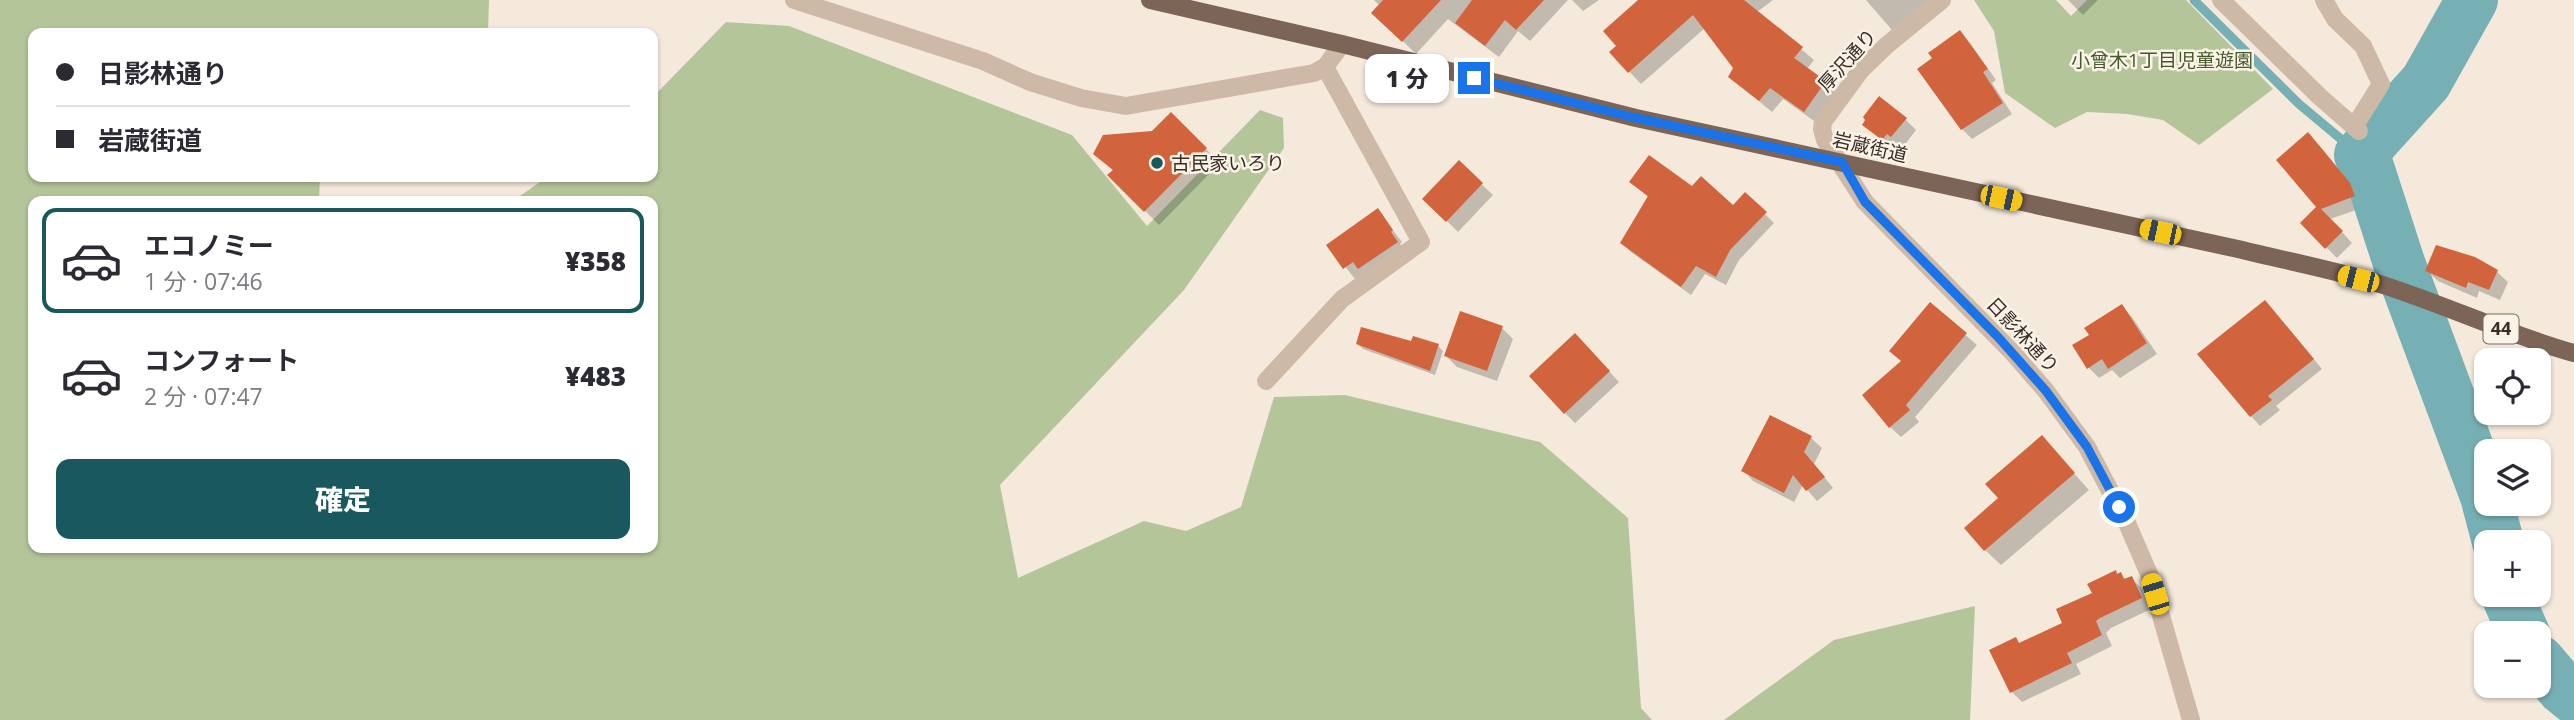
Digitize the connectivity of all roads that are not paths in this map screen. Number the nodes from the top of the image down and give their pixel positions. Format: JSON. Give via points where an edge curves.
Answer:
{"nodes":[{"id":1,"x":794,"y":0,"type":"edge"},
{"id":2,"x":1150,"y":0,"type":"edge"},
{"id":3,"x":1942,"y":0,"type":"edge"},
{"id":4,"x":2221,"y":0,"type":"edge"},
{"id":5,"x":2324,"y":0,"type":"edge"},
{"id":6,"x":1342,"y":44,"type":"junction"},
{"id":7,"x":1325,"y":67,"type":"junction"},
{"id":8,"x":1842,"y":162,"type":"junction"},
{"id":9,"x":2574,"y":353,"type":"edge"},
{"id":10,"x":1266,"y":381,"type":"dead end"},
{"id":11,"x":2190,"y":720,"type":"edge"}],
"edges":[{"from":1,"to":7,"type":"street","via":[[971,57],[1030,82],[1126,106],[1314,73]]},
{"from":2,"to":6,"type":"main road","name":"岩蔵街道","number":"44"},
{"from":3,"to":8,"type":"street","name":"厚沢通り","via":[[1861,70],[1823,122],[1825,140]]},
{"from":4,"to":5,"type":"street","via":[[2357,129],[2381,85],[2363,46],[2335,19]]},
{"from":6,"to":7,"type":"street"},
{"from":6,"to":8,"type":"main road","name":"岩蔵街道","number":"44","via":[[1636,118]]},
{"from":7,"to":10,"type":"street","via":[[1421,242],[1342,299]]},
{"from":8,"to":9,"type":"main road","name":"岩蔵街道","number":"44","via":[[2381,285]]},
{"from":8,"to":11,"type":"street","name":"日影林通り","via":[[1865,202],[2013,353],[2087,447],[2149,574]]}]}
